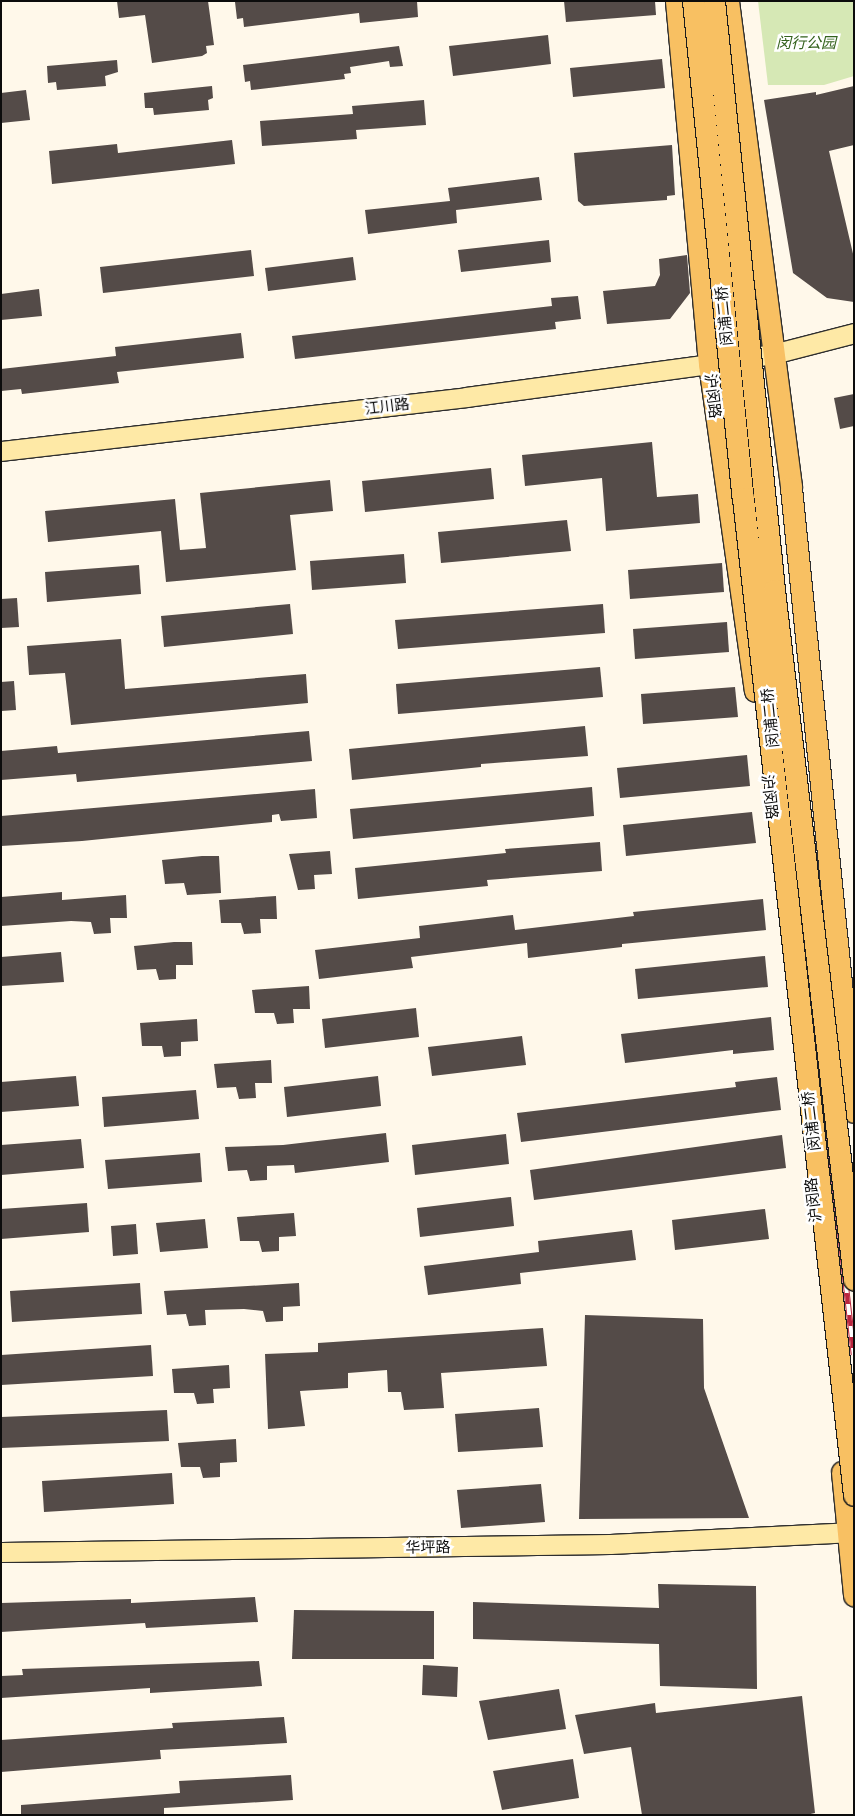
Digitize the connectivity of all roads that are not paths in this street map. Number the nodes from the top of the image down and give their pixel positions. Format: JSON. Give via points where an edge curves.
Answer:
{"nodes":[{"id":1,"x":676,"y":1,"type":"edge"},
{"id":2,"x":693,"y":1,"type":"edge"},
{"id":3,"x":714,"y":1,"type":"edge"},
{"id":4,"x":728,"y":1,"type":"edge"},
{"id":5,"x":854,"y":332,"type":"edge"},
{"id":6,"x":772,"y":354,"type":"junction"},
{"id":7,"x":709,"y":364,"type":"junction"},
{"id":8,"x":1,"y":451,"type":"edge"},
{"id":9,"x":854,"y":1112,"type":"edge"},
{"id":10,"x":854,"y":1280,"type":"edge"},
{"id":11,"x":854,"y":1495,"type":"edge"},
{"id":12,"x":851,"y":1532,"type":"edge"},
{"id":13,"x":1,"y":1552,"type":"edge"},
{"id":14,"x":854,"y":1595,"type":"edge"}],
"edges":[{"from":1,"to":7,"type":"main road","name":"沪闵路"},
{"from":2,"to":11,"type":"main road","name":"闵浦二桥","bridge":true,"via":[[743,498]]},
{"from":3,"to":10,"type":"main road","name":"闵浦二桥","bridge":true,"via":[[772,571]]},
{"from":4,"to":6,"type":"main road"},
{"from":5,"to":6,"type":"main road","name":"江川路"},
{"from":6,"to":7,"type":"main road","name":"江川路"},
{"from":6,"to":9,"type":"main road","via":[[790,488]]},
{"from":7,"to":8,"type":"main road","name":"江川路","via":[[466,397]]},
{"from":7,"to":12,"type":"main road","name":"沪闵路","via":[[780,872]]},
{"from":12,"to":13,"type":"main road","name":"华坪路","via":[[725,1541],[610,1544]]},
{"from":12,"to":14,"type":"main road","name":"沪闵路"}]}
